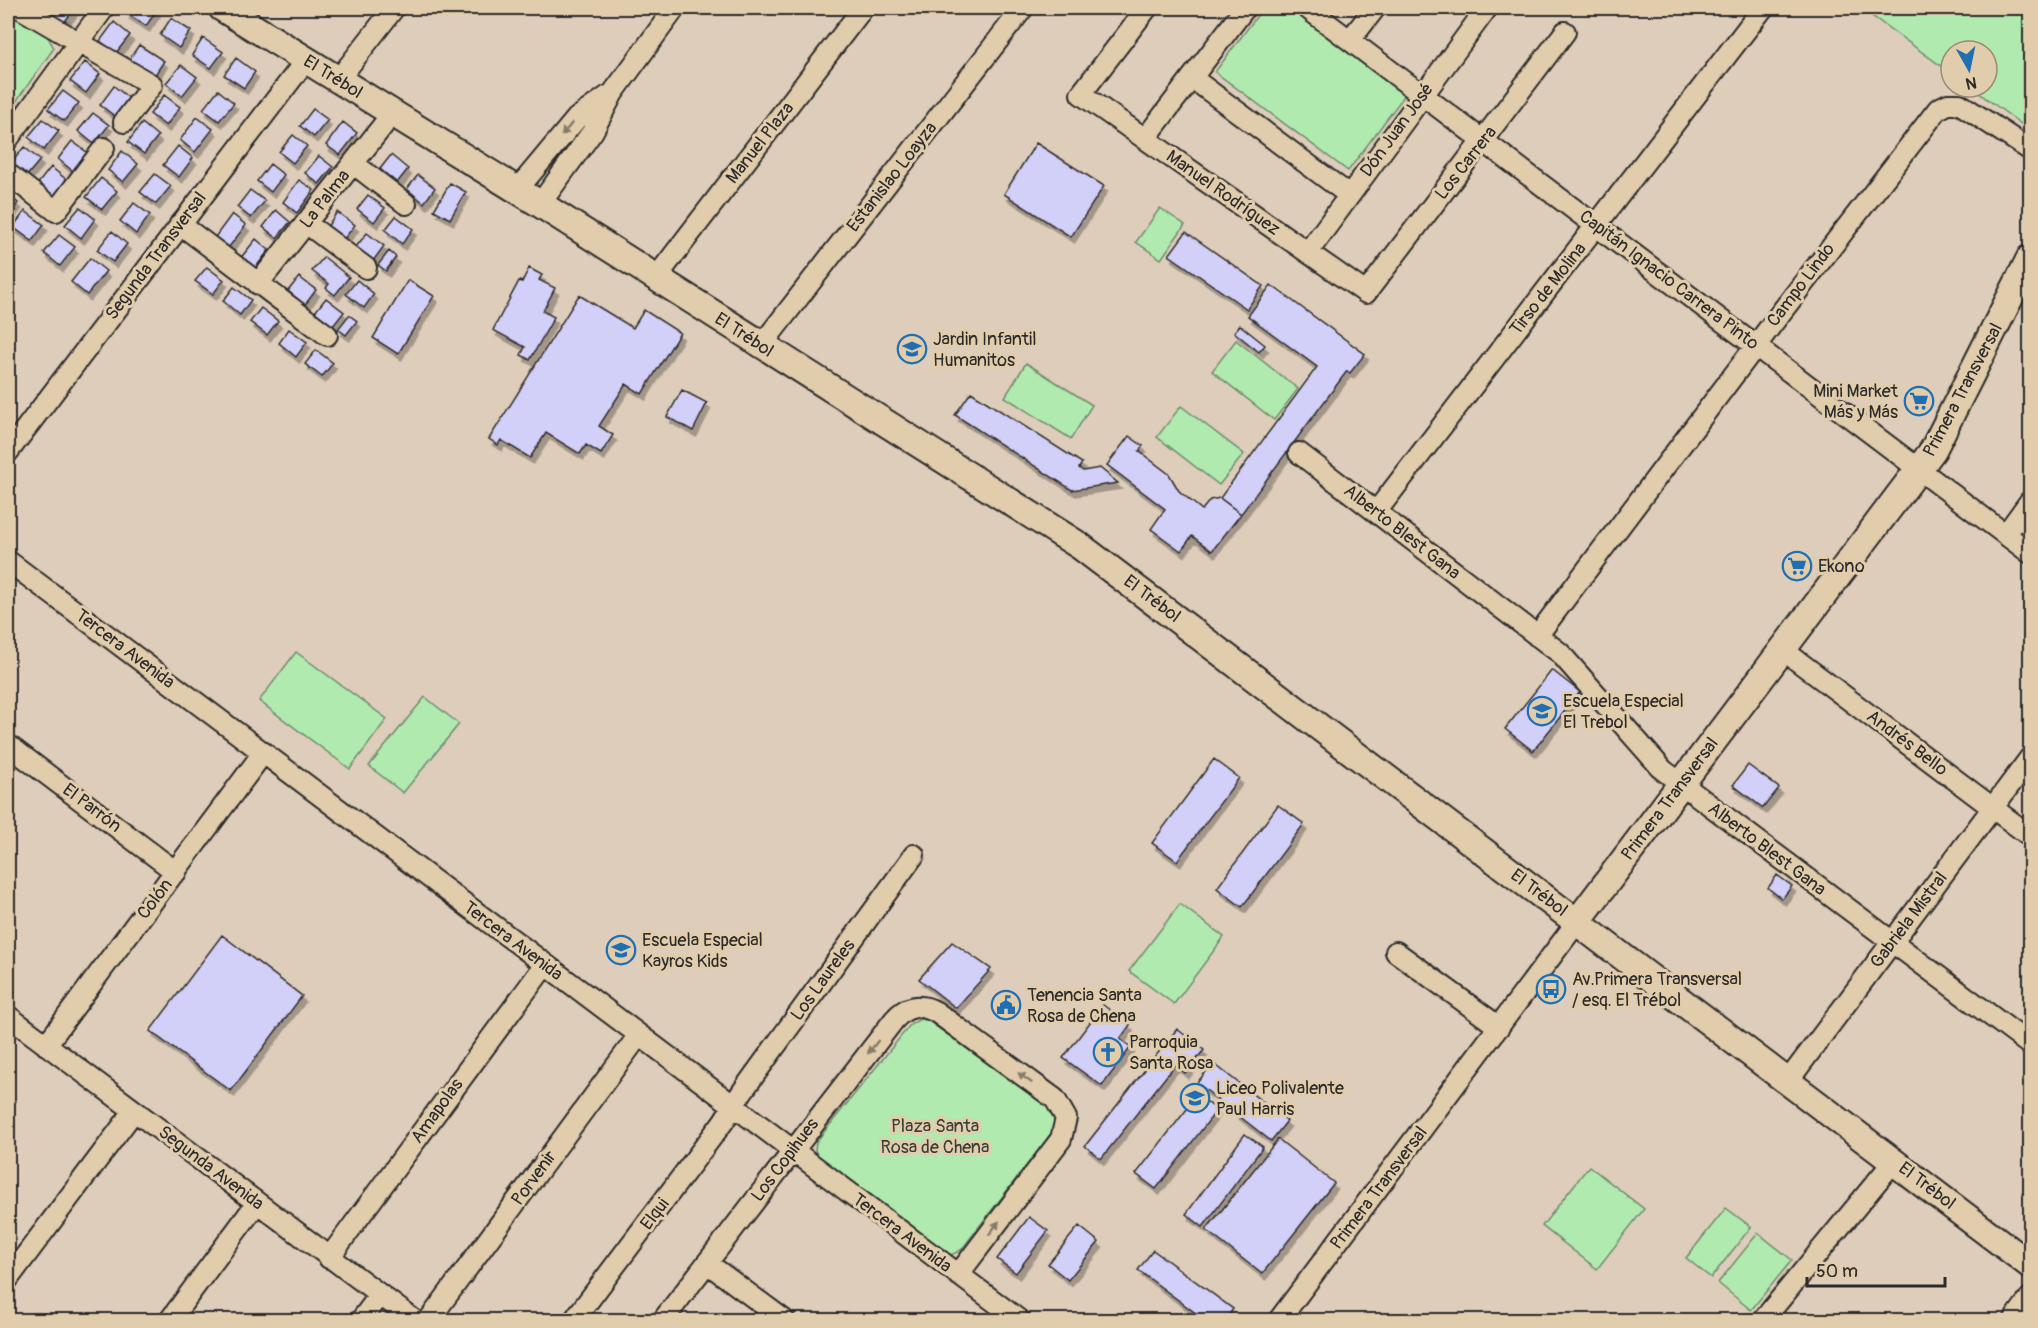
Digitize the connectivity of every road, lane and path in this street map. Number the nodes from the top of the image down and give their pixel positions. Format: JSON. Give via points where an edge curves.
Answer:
{"nodes":[{"id":1,"x":20,"y":8,"type":"edge"},
{"id":2,"x":104,"y":8,"type":"edge"},
{"id":3,"x":222,"y":8,"type":"edge"},
{"id":4,"x":394,"y":8,"type":"edge"},
{"id":5,"x":675,"y":8,"type":"edge"},
{"id":6,"x":863,"y":8,"type":"edge"},
{"id":7,"x":1023,"y":8,"type":"edge"},
{"id":8,"x":1147,"y":8,"type":"edge"},
{"id":9,"x":1245,"y":8,"type":"edge"},
{"id":10,"x":1307,"y":8,"type":"edge"},
{"id":11,"x":1375,"y":8,"type":"edge"},
{"id":12,"x":1487,"y":8,"type":"edge"},
{"id":13,"x":1763,"y":8,"type":"edge"},
{"id":14,"x":1565,"y":32,"type":"dead end"},
{"id":15,"x":1350,"y":40,"type":"junction"},
{"id":16,"x":79,"y":42,"type":"junction"},
{"id":17,"x":306,"y":60,"type":"junction"},
{"id":18,"x":1192,"y":78,"type":"junction"},
{"id":19,"x":338,"y":80,"type":"junction"},
{"id":20,"x":613,"y":93,"type":"junction"},
{"id":21,"x":1423,"y":94,"type":"junction"},
{"id":22,"x":392,"y":114,"type":"junction"},
{"id":23,"x":124,"y":122,"type":"dead end"},
{"id":24,"x":8,"y":139,"type":"edge"},
{"id":25,"x":1145,"y":139,"type":"junction"},
{"id":26,"x":1483,"y":140,"type":"junction"},
{"id":27,"x":104,"y":148,"type":"dead end"},
{"id":28,"x":2031,"y":150,"type":"edge"},
{"id":29,"x":354,"y":164,"type":"junction"},
{"id":30,"x":8,"y":174,"type":"edge"},
{"id":31,"x":518,"y":190,"type":"junction"},
{"id":32,"x":1349,"y":195,"type":"junction"},
{"id":33,"x":406,"y":204,"type":"dead end"},
{"id":34,"x":540,"y":204,"type":"junction"},
{"id":35,"x":306,"y":223,"type":"junction"},
{"id":36,"x":180,"y":224,"type":"junction"},
{"id":37,"x":1597,"y":226,"type":"junction"},
{"id":38,"x":1308,"y":252,"type":"junction"},
{"id":39,"x":2031,"y":258,"type":"edge"},
{"id":40,"x":366,"y":268,"type":"dead end"},
{"id":41,"x":656,"y":278,"type":"junction"},
{"id":42,"x":258,"y":284,"type":"junction"},
{"id":43,"x":1366,"y":293,"type":"joint"},
{"id":44,"x":327,"y":335,"type":"dead end"},
{"id":45,"x":761,"y":346,"type":"junction"},
{"id":46,"x":1755,"y":346,"type":"junction"},
{"id":47,"x":8,"y":452,"type":"edge"},
{"id":48,"x":1299,"y":453,"type":"dead end"},
{"id":49,"x":1920,"y":470,"type":"junction"},
{"id":50,"x":2031,"y":501,"type":"edge"},
{"id":51,"x":1376,"y":512,"type":"junction"},
{"id":52,"x":2006,"y":534,"type":"junction"},
{"id":53,"x":2031,"y":552,"type":"edge"},
{"id":54,"x":8,"y":561,"type":"edge"},
{"id":55,"x":1537,"y":636,"type":"junction"},
{"id":56,"x":1783,"y":650,"type":"junction"},
{"id":57,"x":8,"y":745,"type":"edge"},
{"id":58,"x":263,"y":753,"type":"junction"},
{"id":59,"x":2031,"y":758,"type":"edge"},
{"id":60,"x":1681,"y":785,"type":"junction"},
{"id":61,"x":1993,"y":808,"type":"junction"},
{"id":62,"x":2031,"y":836,"type":"edge"},
{"id":63,"x":914,"y":855,"type":"dead end"},
{"id":64,"x":176,"y":872,"type":"junction"},
{"id":65,"x":1577,"y":922,"type":"junction"},
{"id":66,"x":1893,"y":942,"type":"junction"},
{"id":67,"x":1396,"y":952,"type":"dead end"},
{"id":68,"x":545,"y":965,"type":"junction"},
{"id":69,"x":8,"y":1018,"type":"edge"},
{"id":70,"x":1498,"y":1027,"type":"junction"},
{"id":71,"x":639,"y":1035,"type":"junction"},
{"id":72,"x":46,"y":1045,"type":"junction"},
{"id":73,"x":2031,"y":1045,"type":"edge"},
{"id":74,"x":1788,"y":1081,"type":"junction"},
{"id":75,"x":733,"y":1106,"type":"junction"},
{"id":76,"x":134,"y":1111,"type":"junction"},
{"id":77,"x":792,"y":1150,"type":"junction"},
{"id":78,"x":1894,"y":1161,"type":"junction"},
{"id":79,"x":257,"y":1203,"type":"junction"},
{"id":80,"x":329,"y":1258,"type":"junction"},
{"id":81,"x":707,"y":1263,"type":"junction"},
{"id":82,"x":2031,"y":1265,"type":"edge"},
{"id":83,"x":958,"y":1275,"type":"junction"},
{"id":84,"x":8,"y":1279,"type":"edge"},
{"id":85,"x":380,"y":1295,"type":"junction"},
{"id":86,"x":2031,"y":1299,"type":"edge"},
{"id":87,"x":170,"y":1320,"type":"edge"},
{"id":88,"x":361,"y":1320,"type":"edge"},
{"id":89,"x":414,"y":1320,"type":"edge"},
{"id":90,"x":429,"y":1320,"type":"edge"},
{"id":91,"x":574,"y":1320,"type":"edge"},
{"id":92,"x":663,"y":1320,"type":"edge"},
{"id":93,"x":784,"y":1320,"type":"edge"},
{"id":94,"x":1019,"y":1320,"type":"edge"},
{"id":95,"x":1279,"y":1320,"type":"edge"},
{"id":96,"x":1763,"y":1320,"type":"edge"},
{"id":97,"x":2014,"y":1320,"type":"edge"}],
"edges":[{"from":1,"to":16,"type":"street"},
{"from":2,"to":16,"type":"street"},
{"from":3,"to":17,"type":"main road","name":"El Trébol"},
{"from":4,"to":19,"type":"street"},
{"from":5,"to":20,"type":"street"},
{"from":6,"to":41,"type":"street","name":"Manuel Plaza"},
{"from":7,"to":45,"type":"street","name":"Estanislao Loayza"},
{"from":8,"to":25,"type":"street","name":"Manuel Rodríguez","via":[[1081,94]]},
{"from":9,"to":18,"type":"street"},
{"from":10,"to":15,"type":"street","name":"Capitán Ignacio Carrera Pinto"},
{"from":11,"to":15,"type":"street"},
{"from":12,"to":21,"type":"street","name":"Dón Juan José"},
{"from":13,"to":37,"type":"street","name":"Tirso de Molina"},
{"from":14,"to":26,"type":"street","name":"Los Carrera"},
{"from":15,"to":21,"type":"street","name":"Capitán Ignacio Carrera Pinto"},
{"from":16,"to":23,"type":"street","via":[[152,85]]},
{"from":16,"to":24,"type":"street"},
{"from":17,"to":19,"type":"main road","name":"El Trébol"},
{"from":17,"to":36,"type":"street","name":"Segunda Transversal"},
{"from":18,"to":25,"type":"street"},
{"from":18,"to":32,"type":"street"},
{"from":19,"to":22,"type":"main road","name":"El Trébol"},
{"from":20,"to":31,"type":"street","one_way":true,"via":[[577,118]]},
{"from":20,"to":34,"type":"street","via":[[593,131]]},
{"from":21,"to":26,"type":"street","name":"Capitán Ignacio Carrera Pinto"},
{"from":21,"to":32,"type":"street","name":"Dón Juan José"},
{"from":22,"to":29,"type":"street","name":"La Palma"},
{"from":22,"to":31,"type":"main road","name":"El Trébol"},
{"from":25,"to":38,"type":"street","name":"Manuel Rodríguez"},
{"from":26,"to":37,"type":"street","name":"Capitán Ignacio Carrera Pinto"},
{"from":26,"to":43,"type":"street","name":"Los Carrera"},
{"from":27,"to":30,"type":"street","via":[[56,211]]},
{"from":28,"to":46,"type":"street","name":"Campo Lindo","via":[[1960,104],[1938,108]]},
{"from":29,"to":33,"type":"street"},
{"from":29,"to":35,"type":"street","name":"La Palma"},
{"from":31,"to":34,"type":"main road","name":"El Trébol"},
{"from":32,"to":38,"type":"street","name":"Dón Juan José"},
{"from":34,"to":41,"type":"main road","name":"El Trébol"},
{"from":35,"to":40,"type":"street"},
{"from":35,"to":42,"type":"street","name":"La Palma"},
{"from":36,"to":42,"type":"street"},
{"from":36,"to":47,"type":"street","name":"Segunda Transversal"},
{"from":37,"to":46,"type":"street","name":"Capitán Ignacio Carrera Pinto"},
{"from":37,"to":51,"type":"street","name":"Tirso de Molina"},
{"from":38,"to":43,"type":"street","name":"Manuel Rodríguez"},
{"from":39,"to":49,"type":"main road","name":"Primera Transversal","via":[[1945,431]]},
{"from":41,"to":45,"type":"main road","name":"El Trébol"},
{"from":42,"to":44,"type":"street"},
{"from":45,"to":65,"type":"main road","name":"El Trébol","via":[[1114,571]]},
{"from":46,"to":49,"type":"street","name":"Capitán Ignacio Carrera Pinto"},
{"from":46,"to":55,"type":"street","name":"Campo Lindo"},
{"from":48,"to":51,"type":"street","name":"Alberto Blest Gana"},
{"from":49,"to":52,"type":"street","name":"Capitán Ignacio Carrera Pinto"},
{"from":49,"to":56,"type":"main road","name":"Primera Transversal"},
{"from":50,"to":52,"type":"street"},
{"from":51,"to":55,"type":"street","name":"Alberto Blest Gana"},
{"from":52,"to":53,"type":"street","name":"Capitán Ignacio Carrera Pinto"},
{"from":54,"to":58,"type":"street","name":"Tercera Avenida"},
{"from":55,"to":60,"type":"street","name":"Alberto Blest Gana","via":[[1571,664],[1640,748]]},
{"from":56,"to":60,"type":"main road","name":"Primera Transversal"},
{"from":56,"to":61,"type":"street","name":"Andrés Bello"},
{"from":57,"to":64,"type":"street","name":"El Parrón"},
{"from":58,"to":64,"type":"street","name":"Colón"},
{"from":58,"to":68,"type":"street","name":"Tercera Avenida"},
{"from":59,"to":61,"type":"street","name":"Gabriela Mistral"},
{"from":60,"to":65,"type":"main road","name":"Primera Transversal"},
{"from":60,"to":66,"type":"street","name":"Alberto Blest Gana"},
{"from":61,"to":62,"type":"street","name":"Andrés Bello"},
{"from":61,"to":66,"type":"street","name":"Gabriela Mistral"},
{"from":63,"to":75,"type":"street","name":"Los Laureles"},
{"from":64,"to":72,"type":"street","name":"Colón"},
{"from":65,"to":70,"type":"street","name":"Primera Transversal"},
{"from":65,"to":74,"type":"main road","name":"El Trébol"},
{"from":66,"to":73,"type":"street","name":"Alberto Blest Gana"},
{"from":66,"to":74,"type":"street","name":"Gabriela Mistral"},
{"from":67,"to":70,"type":"street"},
{"from":68,"to":71,"type":"street","name":"Tercera Avenida"},
{"from":68,"to":80,"type":"street","name":"Amapolas"},
{"from":69,"to":72,"type":"street","name":"Segunda Avenida"},
{"from":70,"to":95,"type":"street","name":"Primera Transversal"},
{"from":71,"to":75,"type":"street","name":"Tercera Avenida"},
{"from":71,"to":90,"type":"street","name":"Porvenir"},
{"from":72,"to":76,"type":"street","name":"Segunda Avenida"},
{"from":74,"to":78,"type":"main road","name":"El Trébol"},
{"from":75,"to":77,"type":"street","name":"Tercera Avenida"},
{"from":75,"to":91,"type":"street","name":"Elqui"},
{"from":76,"to":79,"type":"street","name":"Segunda Avenida"},
{"from":76,"to":84,"type":"street"},
{"from":77,"to":81,"type":"street","name":"Los Copihues"},
{"from":77,"to":83,"type":"street","name":"Tercera Avenida"},
{"from":83,"to":77,"type":"street","name":"Los Copihues","one_way":true,"via":[[1061,1139],[1066,1118],[1055,1100],[945,1018],[929,1008],[914,1007],[894,1020]]},
{"from":78,"to":82,"type":"main road","name":"El Trébol"},
{"from":78,"to":96,"type":"street"},
{"from":79,"to":80,"type":"street","name":"Segunda Avenida"},
{"from":79,"to":87,"type":"street"},
{"from":80,"to":85,"type":"street","name":"Segunda Avenida"},
{"from":81,"to":92,"type":"street","name":"Los Copihues"},
{"from":81,"to":93,"type":"street"},
{"from":83,"to":94,"type":"street","name":"Tercera Avenida"},
{"from":85,"to":88,"type":"street"},
{"from":85,"to":89,"type":"street","name":"Segunda Avenida"},
{"from":86,"to":97,"type":"street"}]}
